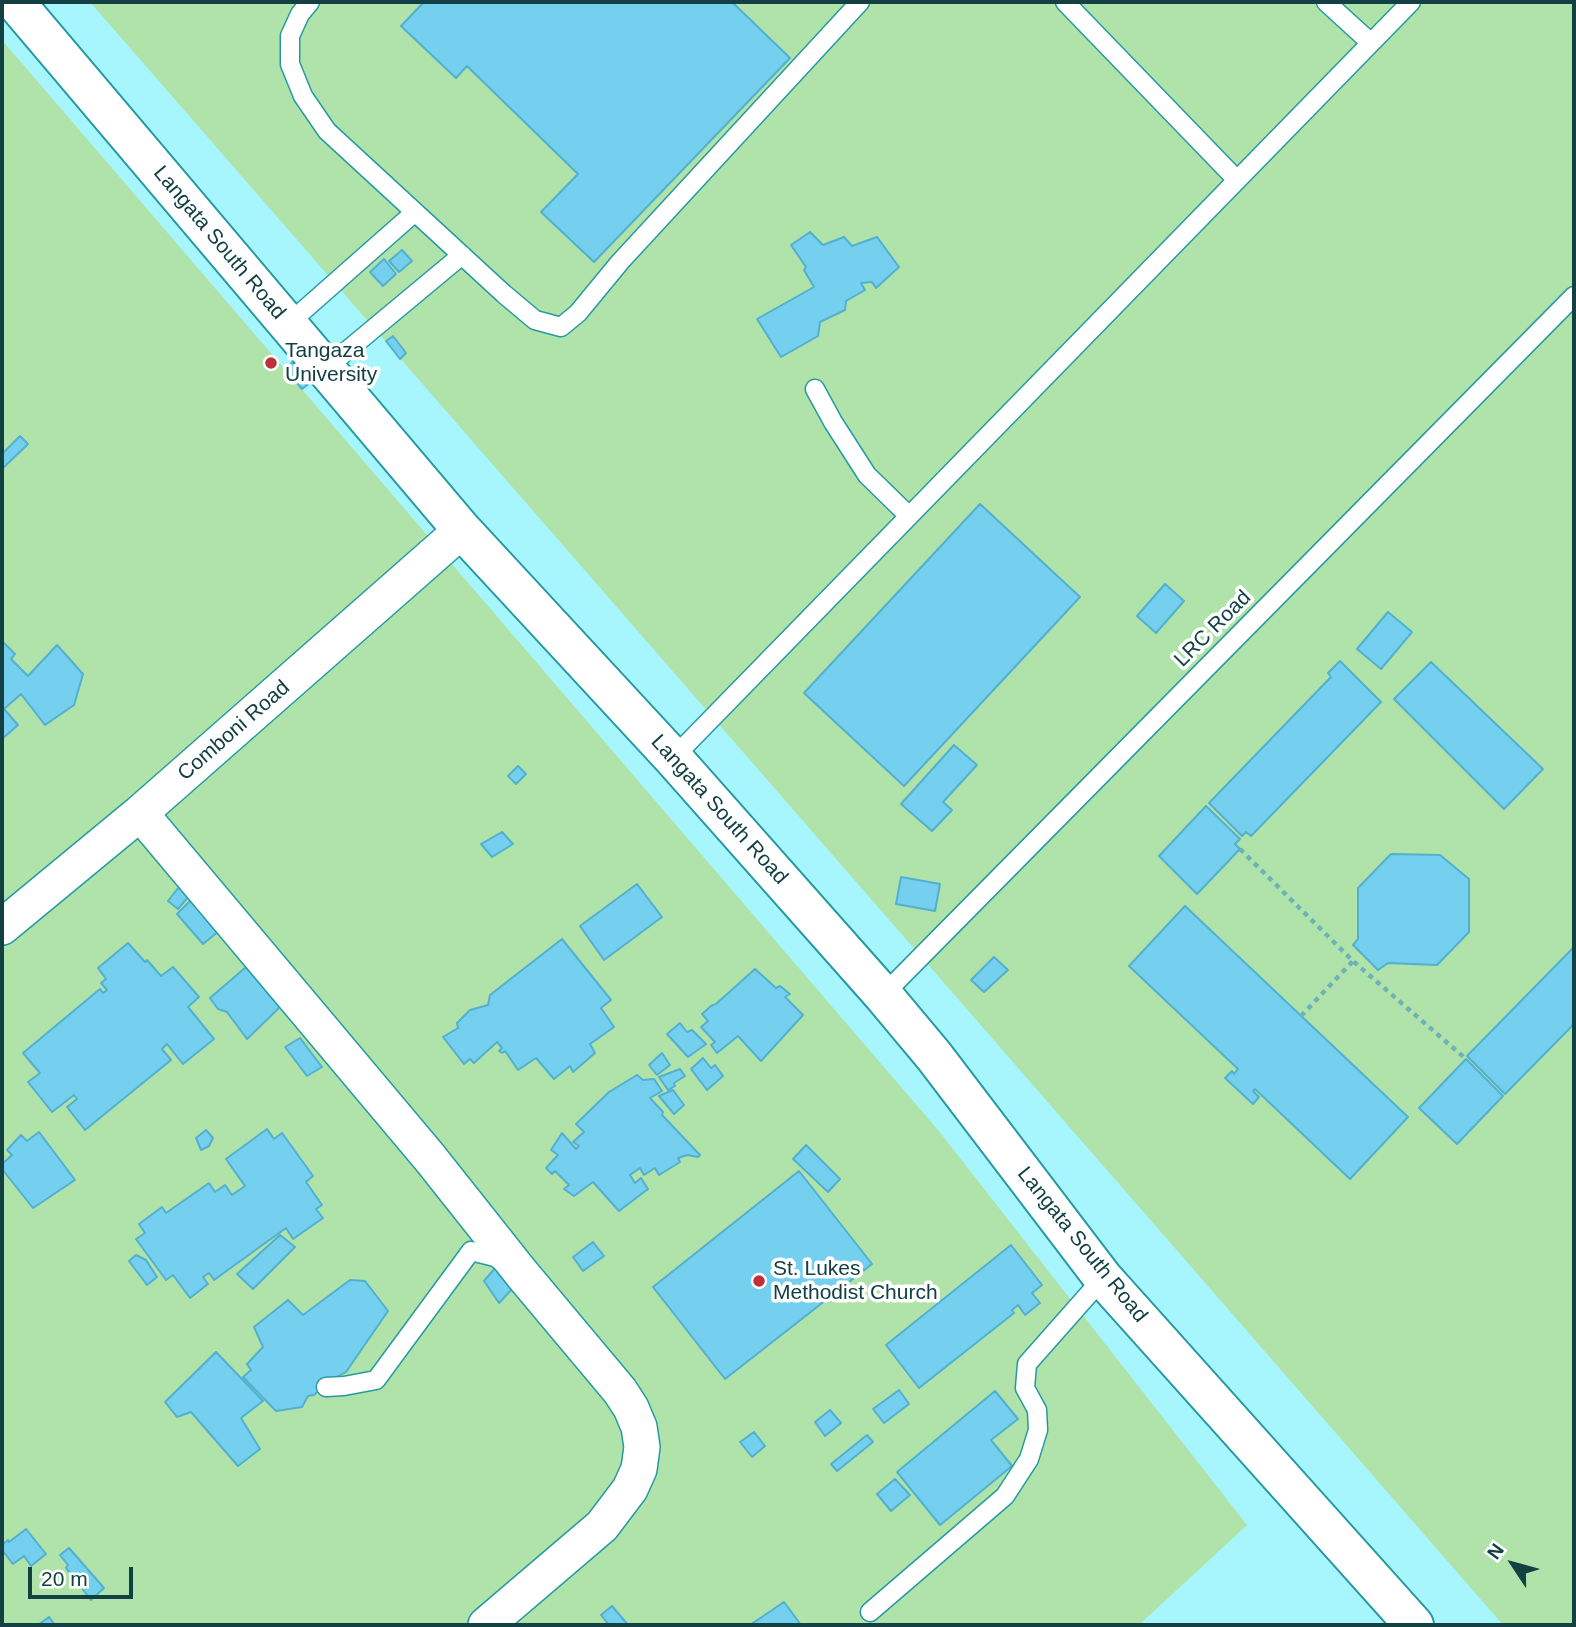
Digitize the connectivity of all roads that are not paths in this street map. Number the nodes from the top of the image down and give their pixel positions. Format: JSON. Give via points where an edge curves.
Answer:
{"nodes":[{"id":1,"x":15,"y":2,"type":"edge"},
{"id":2,"x":310,"y":2,"type":"edge"},
{"id":3,"x":860,"y":2,"type":"edge"},
{"id":4,"x":1065,"y":2,"type":"edge"},
{"id":5,"x":1326,"y":2,"type":"edge"},
{"id":6,"x":1411,"y":2,"type":"edge"},
{"id":7,"x":1371,"y":43,"type":"junction"},
{"id":8,"x":1237,"y":180,"type":"junction"},
{"id":9,"x":415,"y":212,"type":"junction"},
{"id":10,"x":462,"y":255,"type":"junction"},
{"id":11,"x":1574,"y":296,"type":"edge"},
{"id":12,"x":287,"y":325,"type":"junction"},
{"id":13,"x":325,"y":369,"type":"junction"},
{"id":14,"x":815,"y":389,"type":"dead end"},
{"id":15,"x":909,"y":516,"type":"junction"},
{"id":16,"x":462,"y":530,"type":"junction"},
{"id":17,"x":673,"y":758,"type":"junction"},
{"id":18,"x":140,"y":813,"type":"junction"},
{"id":19,"x":2,"y":927,"type":"edge"},
{"id":20,"x":883,"y":995,"type":"junction"},
{"id":21,"x":522,"y":1274,"type":"junction"},
{"id":22,"x":1103,"y":1278,"type":"junction"},
{"id":23,"x":326,"y":1387,"type":"dead end"},
{"id":24,"x":870,"y":1612,"type":"dead end"},
{"id":25,"x":486,"y":1625,"type":"edge"},
{"id":26,"x":1414,"y":1625,"type":"edge"}],
"edges":[{"from":1,"to":12,"type":"street","name":"Langata South Road"},
{"from":2,"to":9,"type":"lane","via":[[290,36],[290,64],[303,96],[327,131]]},
{"from":3,"to":10,"type":"lane","via":[[561,327],[535,320]]},
{"from":4,"to":8,"type":"lane"},
{"from":5,"to":7,"type":"lane"},
{"from":6,"to":7,"type":"lane"},
{"from":7,"to":8,"type":"lane"},
{"from":8,"to":15,"type":"lane"},
{"from":9,"to":10,"type":"lane"},
{"from":9,"to":12,"type":"lane"},
{"from":10,"to":13,"type":"lane"},
{"from":11,"to":20,"type":"lane","name":"LRC Road"},
{"from":12,"to":13,"type":"street","name":"Langata South Road"},
{"from":13,"to":16,"type":"street","name":"Langata South Road"},
{"from":14,"to":15,"type":"lane","via":[[867,475]]},
{"from":15,"to":17,"type":"lane"},
{"from":16,"to":17,"type":"street","name":"Langata South Road"},
{"from":16,"to":18,"type":"street","name":"Comboni Road"},
{"from":17,"to":20,"type":"street","name":"Langata South Road"},
{"from":18,"to":19,"type":"street","name":"Comboni Road"},
{"from":18,"to":21,"type":"street"},
{"from":20,"to":22,"type":"street","name":"Langata South Road"},
{"from":21,"to":23,"type":"lane","via":[[495,1257],[471,1251],[376,1380]]},
{"from":21,"to":25,"type":"street","via":[[620,1391],[639,1427],[642,1447],[630,1489],[602,1526]]},
{"from":22,"to":24,"type":"lane","via":[[1027,1364],[1025,1388],[1037,1410],[1038,1430],[1029,1459],[1005,1496]]},
{"from":22,"to":26,"type":"street","name":"Langata South Road"}]}
